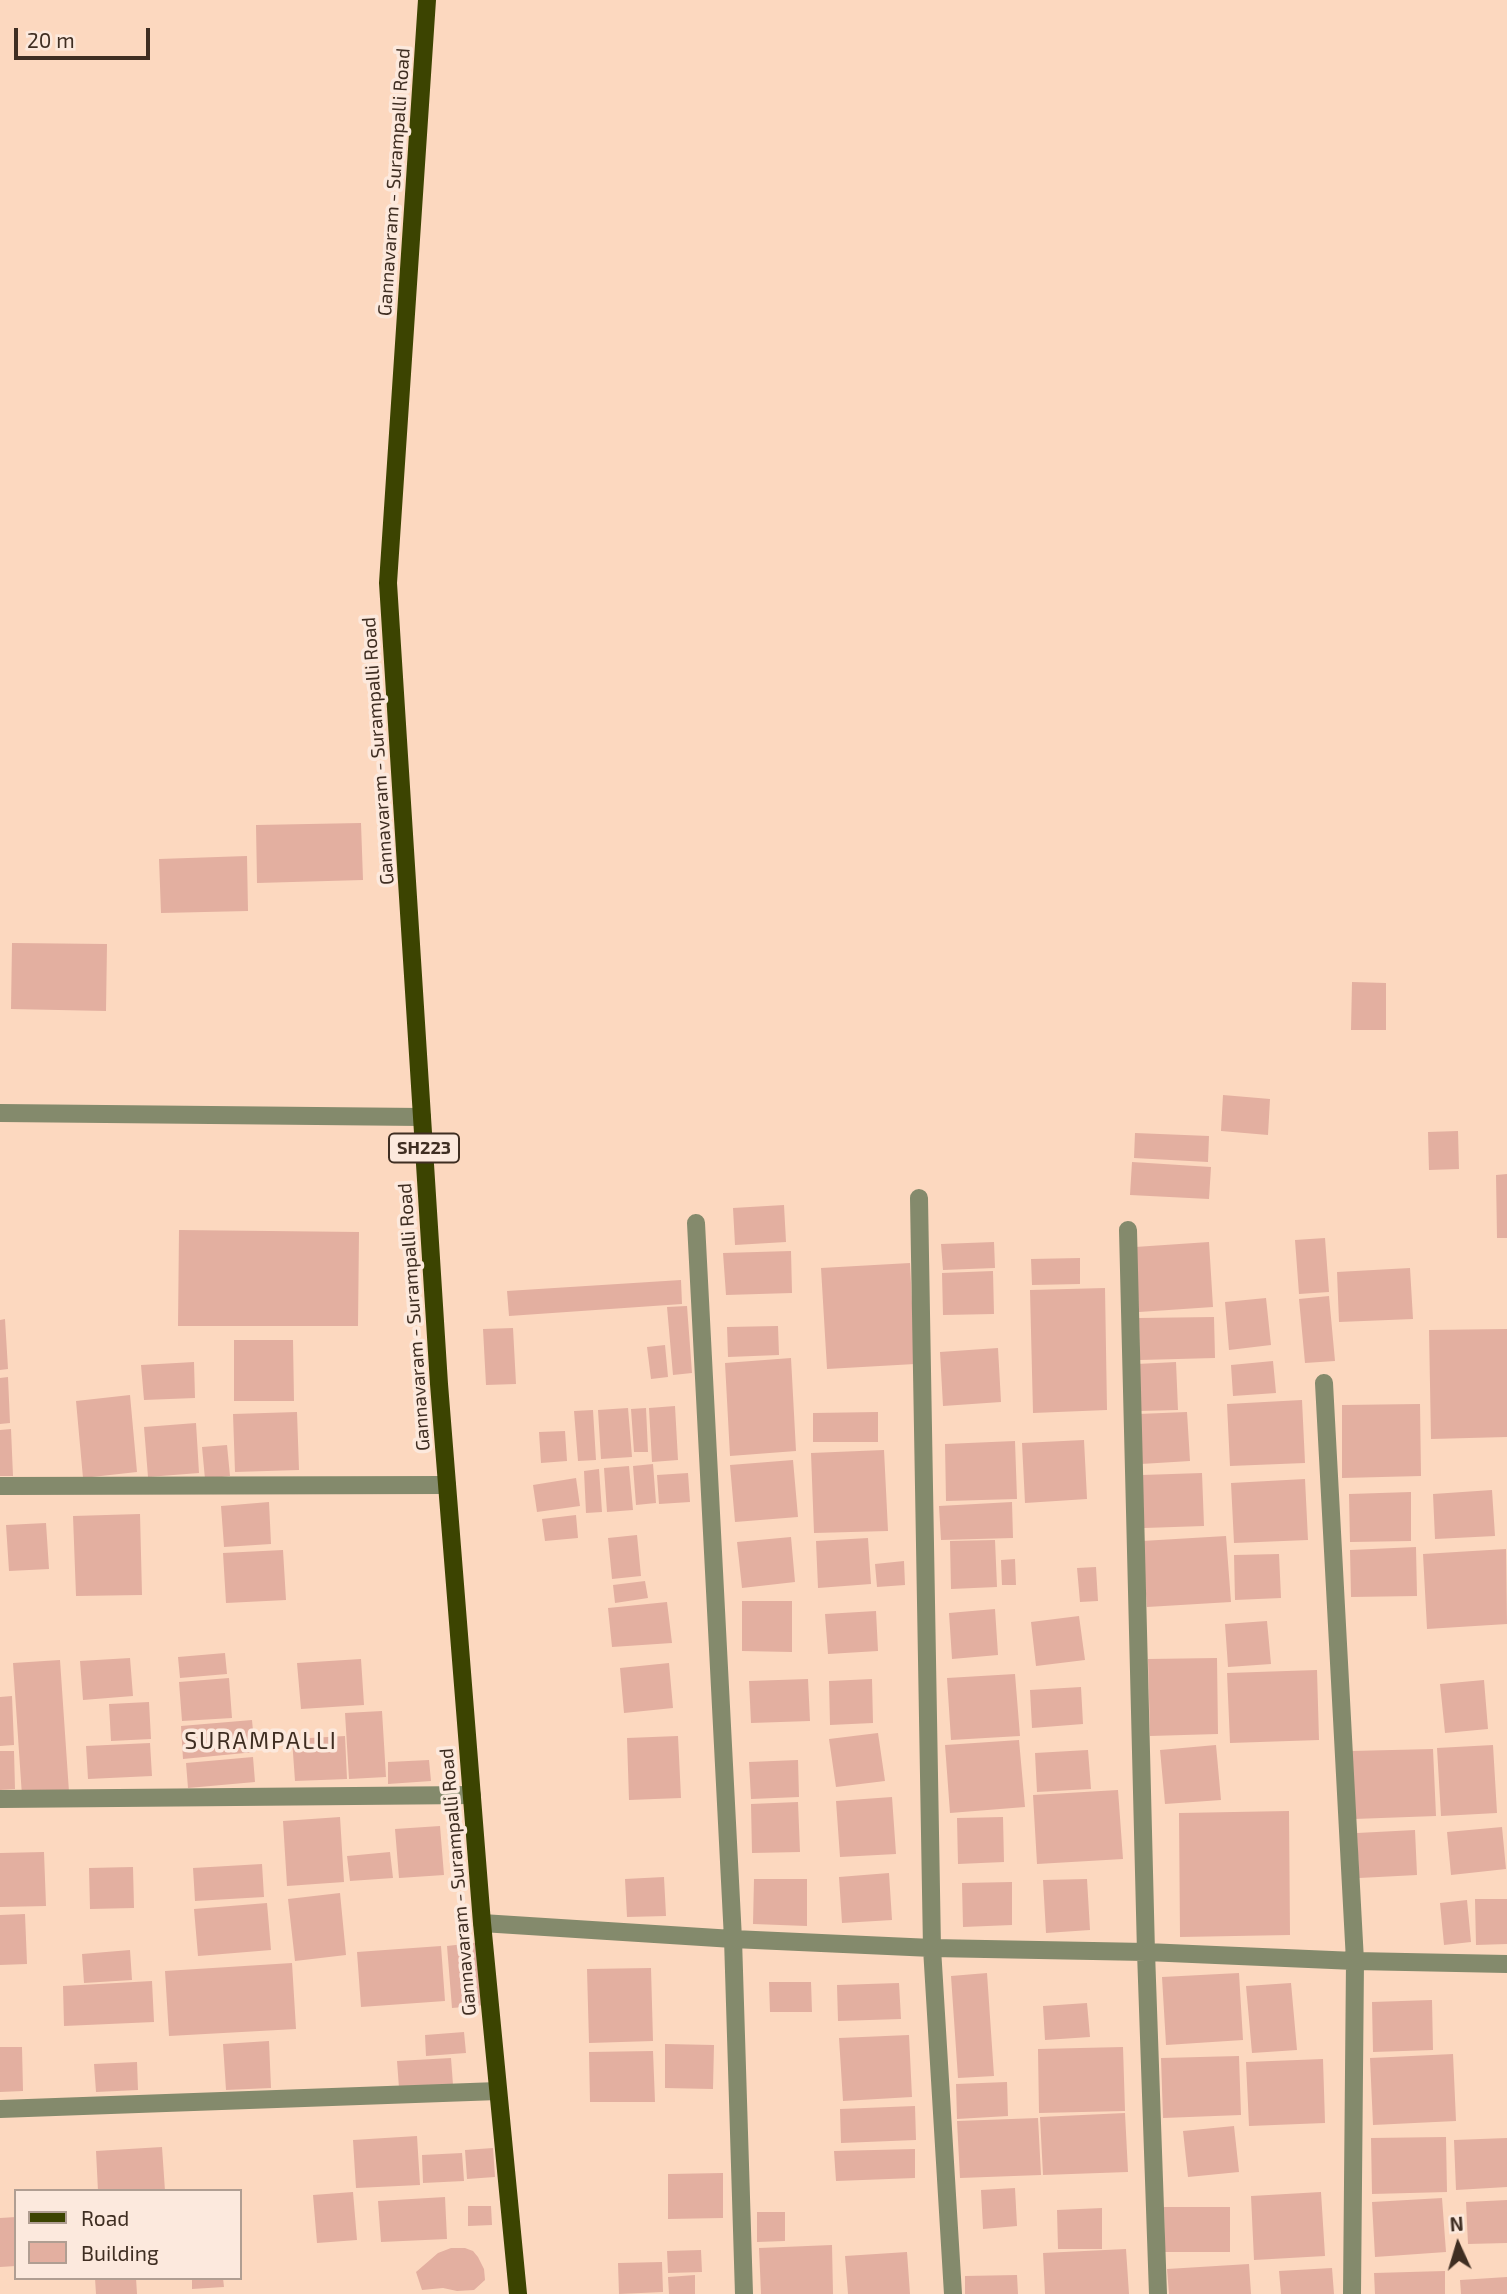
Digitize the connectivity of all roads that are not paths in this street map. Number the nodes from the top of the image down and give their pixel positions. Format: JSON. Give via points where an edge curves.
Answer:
{"nodes":[{"id":1,"x":427,"y":0,"type":"edge"},
{"id":2,"x":0,"y":1113,"type":"edge"},
{"id":3,"x":422,"y":1117,"type":"junction"},
{"id":4,"x":919,"y":1198,"type":"dead end"},
{"id":5,"x":696,"y":1223,"type":"dead end"},
{"id":6,"x":1128,"y":1230,"type":"dead end"},
{"id":7,"x":1324,"y":1383,"type":"dead end"},
{"id":8,"x":446,"y":1485,"type":"junction"},
{"id":9,"x":0,"y":1486,"type":"edge"},
{"id":10,"x":472,"y":1795,"type":"junction"},
{"id":11,"x":0,"y":1799,"type":"edge"},
{"id":12,"x":482,"y":1923,"type":"junction"},
{"id":13,"x":733,"y":1939,"type":"junction"},
{"id":14,"x":932,"y":1948,"type":"junction"},
{"id":15,"x":1146,"y":1952,"type":"junction"},
{"id":16,"x":1355,"y":1961,"type":"junction"},
{"id":17,"x":1507,"y":1964,"type":"edge"},
{"id":18,"x":498,"y":2091,"type":"junction"},
{"id":19,"x":0,"y":2109,"type":"edge"},
{"id":20,"x":518,"y":2294,"type":"edge"},
{"id":21,"x":744,"y":2294,"type":"edge"},
{"id":22,"x":953,"y":2294,"type":"edge"},
{"id":23,"x":1158,"y":2294,"type":"edge"},
{"id":24,"x":1353,"y":2294,"type":"edge"}],
"edges":[{"from":1,"to":3,"type":"main road","name":"Gannavaram - Surampalli Road","number":"SH223","via":[[388,583]]},
{"from":2,"to":3,"type":"street"},
{"from":3,"to":8,"type":"main road","name":"Gannavaram - Surampalli Road","number":"SH223"},
{"from":4,"to":14,"type":"street"},
{"from":5,"to":13,"type":"street"},
{"from":6,"to":15,"type":"street"},
{"from":7,"to":16,"type":"street"},
{"from":8,"to":9,"type":"street"},
{"from":8,"to":10,"type":"main road","name":"Gannavaram - Surampalli Road","number":"SH223"},
{"from":10,"to":11,"type":"street"},
{"from":10,"to":12,"type":"main road","name":"Gannavaram - Surampalli Road","number":"SH223"},
{"from":12,"to":13,"type":"street"},
{"from":12,"to":18,"type":"main road","name":"Gannavaram - Surampalli Road","number":"SH223"},
{"from":13,"to":14,"type":"street"},
{"from":13,"to":21,"type":"street"},
{"from":14,"to":15,"type":"street"},
{"from":14,"to":22,"type":"street"},
{"from":15,"to":16,"type":"street"},
{"from":15,"to":23,"type":"street"},
{"from":16,"to":17,"type":"street"},
{"from":16,"to":24,"type":"street"},
{"from":18,"to":19,"type":"street"},
{"from":18,"to":20,"type":"main road","name":"Gannavaram - Surampalli Road","number":"SH223"}]}
